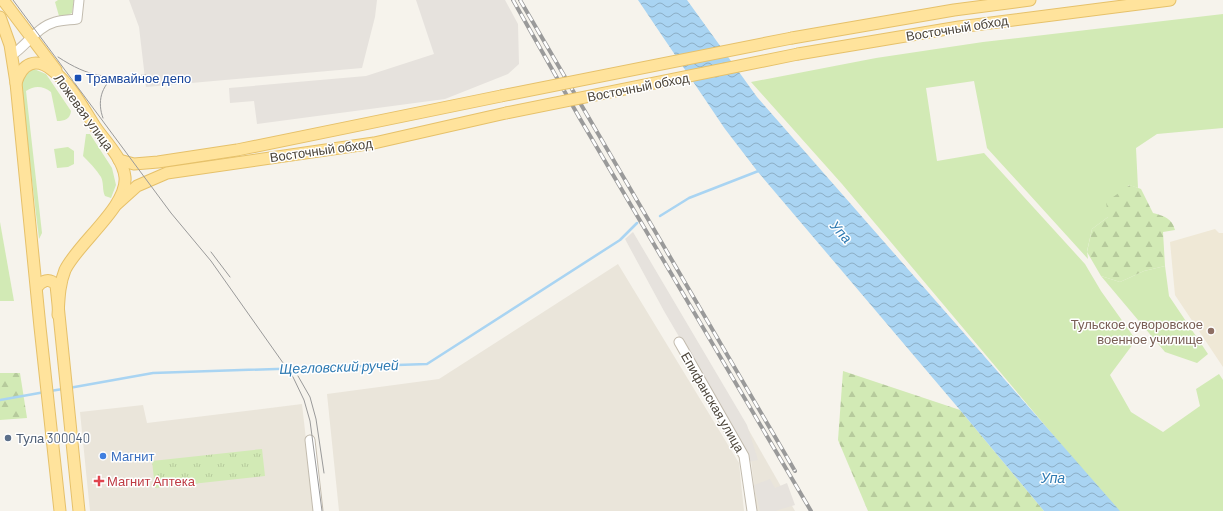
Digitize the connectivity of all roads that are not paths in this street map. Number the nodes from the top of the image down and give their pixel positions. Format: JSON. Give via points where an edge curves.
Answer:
{"nodes":[{"id":1,"x":3,"y":0,"type":"edge"},
{"id":2,"x":79,"y":0,"type":"edge"},
{"id":3,"x":1030,"y":0,"type":"edge"},
{"id":4,"x":1170,"y":0,"type":"edge"},
{"id":5,"x":0,"y":17,"type":"edge"},
{"id":6,"x":32,"y":36,"type":"junction"},
{"id":7,"x":12,"y":55,"type":"junction"},
{"id":8,"x":61,"y":76,"type":"junction"},
{"id":9,"x":16,"y":83,"type":"junction"},
{"id":10,"x":119,"y":160,"type":"junction"},
{"id":11,"x":117,"y":204,"type":"junction"},
{"id":12,"x":37,"y":287,"type":"junction"},
{"id":13,"x":58,"y":315,"type":"junction"},
{"id":14,"x":679,"y":342,"type":"dead end"},
{"id":15,"x":51,"y":426,"type":"junction"},
{"id":16,"x":70,"y":426,"type":"junction"},
{"id":17,"x":310,"y":440,"type":"dead end"},
{"id":18,"x":60,"y":511,"type":"edge"},
{"id":19,"x":79,"y":511,"type":"edge"},
{"id":20,"x":318,"y":511,"type":"edge"},
{"id":21,"x":752,"y":511,"type":"edge"}],
"edges":[{"from":1,"to":6,"type":"main road"},
{"from":2,"to":6,"type":"street","via":[[77,19],[55,22]]},
{"from":3,"to":10,"type":"main road","name":"Восточный обход","bridge":true,"via":[[954,10],[792,38],[237,150],[158,162],[134,164]]},
{"from":4,"to":11,"type":"main road","name":"Восточный обход","bridge":true,"via":[[958,27],[798,54],[506,113],[374,143],[167,173],[137,186]]},
{"from":5,"to":7,"type":"main road"},
{"from":6,"to":7,"type":"street","via":[[25,46]]},
{"from":6,"to":8,"type":"main road"},
{"from":7,"to":9,"type":"main road"},
{"from":8,"to":9,"type":"main road","name":"Ложевая улица","via":[[46,65],[37,63],[24,68]]},
{"from":8,"to":10,"type":"main road","name":"Ложевая улица"},
{"from":9,"to":12,"type":"main road"},
{"from":10,"to":11,"type":"main road","name":"Ложевая улица","via":[[125,177],[124,188]]},
{"from":11,"to":13,"type":"main road","name":"Ложевая улица","via":[[74,255],[66,270],[59,292]]},
{"from":12,"to":13,"type":"main road","name":"Ложевая улица","via":[[48,280],[56,285]]},
{"from":12,"to":15,"type":"main road"},
{"from":13,"to":16,"type":"main road","name":"Ложевая улица"},
{"from":14,"to":21,"type":"street","name":"Епифанская улица","via":[[744,456]]},
{"from":15,"to":16,"type":"main road","via":[[57,432]]},
{"from":15,"to":18,"type":"main road"},
{"from":16,"to":19,"type":"main road","name":"Ложевая улица"},
{"from":17,"to":20,"type":"street"}]}
